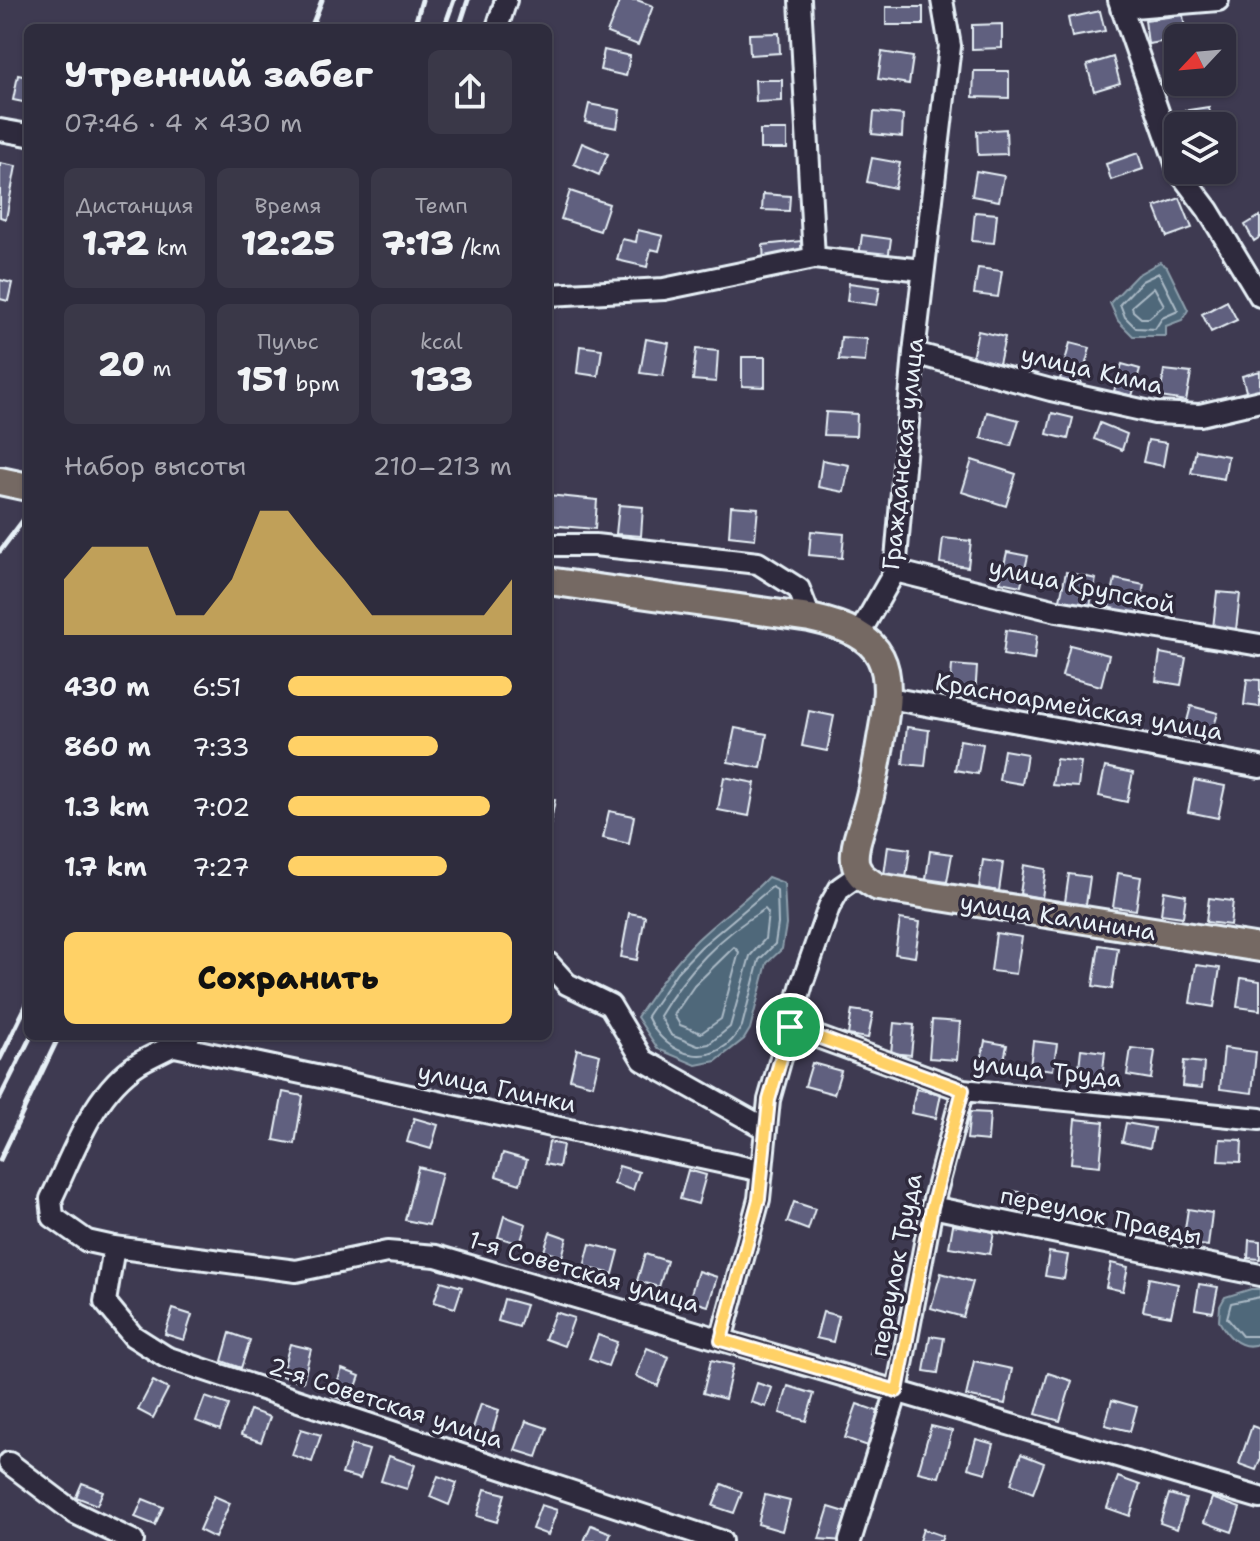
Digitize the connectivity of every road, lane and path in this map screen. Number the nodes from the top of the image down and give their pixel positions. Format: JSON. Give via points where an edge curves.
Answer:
{"nodes":[{"id":1,"x":506,"y":0,"type":"edge"},
{"id":2,"x":800,"y":0,"type":"edge"},
{"id":3,"x":942,"y":0,"type":"edge"},
{"id":4,"x":1218,"y":0,"type":"edge"},
{"id":5,"x":1120,"y":4,"type":"edge"},
{"id":6,"x":498,"y":24,"type":"edge"},
{"id":7,"x":0,"y":130,"type":"edge"},
{"id":8,"x":1164,"y":130,"type":"edge"},
{"id":9,"x":24,"y":134,"type":"edge"},
{"id":10,"x":1188,"y":184,"type":"edge"},
{"id":11,"x":814,"y":258,"type":"junction"},
{"id":12,"x":923,"y":270,"type":"junction"},
{"id":13,"x":552,"y":295,"type":"edge"},
{"id":14,"x":1260,"y":296,"type":"edge"},
{"id":15,"x":914,"y":353,"type":"junction"},
{"id":16,"x":1260,"y":401,"type":"edge"},
{"id":17,"x":0,"y":481,"type":"edge"},
{"id":18,"x":24,"y":486,"type":"edge"},
{"id":19,"x":552,"y":545,"type":"edge"},
{"id":20,"x":895,"y":571,"type":"junction"},
{"id":21,"x":552,"y":582,"type":"edge"},
{"id":22,"x":810,"y":618,"type":"junction"},
{"id":23,"x":859,"y":634,"type":"junction"},
{"id":24,"x":1260,"y":645,"type":"edge"},
{"id":25,"x":889,"y":698,"type":"junction"},
{"id":26,"x":1260,"y":767,"type":"edge"},
{"id":27,"x":860,"y":874,"type":"junction"},
{"id":28,"x":1260,"y":948,"type":"edge"},
{"id":29,"x":552,"y":967,"type":"edge"},
{"id":30,"x":790,"y":1027,"type":"junction"},
{"id":31,"x":182,"y":1041,"type":"edge"},
{"id":32,"x":963,"y":1090,"type":"junction"},
{"id":33,"x":1260,"y":1119,"type":"edge"},
{"id":34,"x":766,"y":1129,"type":"junction"},
{"id":35,"x":762,"y":1171,"type":"junction"},
{"id":36,"x":932,"y":1207,"type":"junction"},
{"id":37,"x":114,"y":1247,"type":"junction"},
{"id":38,"x":1260,"y":1275,"type":"edge"},
{"id":39,"x":721,"y":1340,"type":"junction"},
{"id":40,"x":897,"y":1391,"type":"junction"},
{"id":41,"x":9,"y":1463,"type":"dead end"},
{"id":42,"x":1260,"y":1498,"type":"edge"},
{"id":43,"x":133,"y":1541,"type":"edge"},
{"id":44,"x":721,"y":1541,"type":"edge"},
{"id":45,"x":850,"y":1541,"type":"edge"}],
"edges":[{"from":1,"to":6,"type":"street"},
{"from":2,"to":11,"type":"street"},
{"from":3,"to":12,"type":"street","name":"Гражданская улица","via":[[950,46]]},
{"from":4,"to":5,"type":"street"},
{"from":5,"to":8,"type":"street"},
{"from":7,"to":9,"type":"street"},
{"from":10,"to":14,"type":"street"},
{"from":11,"to":12,"type":"street"},
{"from":11,"to":13,"type":"street","via":[[664,289]]},
{"from":12,"to":15,"type":"street","name":"Гражданская улица"},
{"from":15,"to":16,"type":"street","name":"улица Кима","via":[[1155,413],[1200,415]]},
{"from":15,"to":20,"type":"street","name":"Гражданская улица"},
{"from":17,"to":18,"type":"main road"},
{"from":19,"to":22,"type":"street","via":[[758,563],[799,589]]},
{"from":20,"to":23,"type":"street","name":"Гражданская улица"},
{"from":20,"to":24,"type":"street","name":"улица Крупской","via":[[1057,611]]},
{"from":21,"to":22,"type":"main road"},
{"from":22,"to":23,"type":"main road"},
{"from":23,"to":25,"type":"main road","via":[[882,662]]},
{"from":25,"to":26,"type":"street","name":"Красноармейская улица"},
{"from":25,"to":27,"type":"main road","via":[[855,854]]},
{"from":27,"to":28,"type":"main road","name":"улица Калинина","via":[[878,887],[907,893]]},
{"from":27,"to":30,"type":"street","via":[[840,888],[829,907]]},
{"from":29,"to":34,"type":"street","via":[[567,984],[610,1005],[643,1060]]},
{"from":30,"to":32,"type":"street","name":"улица Труда"},
{"from":30,"to":34,"type":"street"},
{"from":31,"to":35,"type":"street","name":"улица Глинки"},
{"from":31,"to":37,"type":"street","name":"1-я Советская улица","via":[[138,1063],[100,1099],[51,1199],[53,1217],[87,1241]]},
{"from":32,"to":33,"type":"street","name":"улица Труда"},
{"from":32,"to":36,"type":"street","name":"переулок Труда"},
{"from":34,"to":35,"type":"street"},
{"from":35,"to":39,"type":"street"},
{"from":36,"to":38,"type":"street","name":"переулок Правды"},
{"from":36,"to":40,"type":"street","name":"переулок Труда"},
{"from":37,"to":39,"type":"street","name":"1-я Советская улица","via":[[296,1271],[387,1252],[436,1256]]},
{"from":37,"to":44,"type":"street","name":"2-я Советская улица","via":[[105,1302],[133,1336],[166,1357]]},
{"from":39,"to":40,"type":"street","name":"1-я Советская улица"},
{"from":40,"to":42,"type":"street","name":"1-я Советская улица"},
{"from":40,"to":45,"type":"street","name":"переулок Труда"},
{"from":41,"to":43,"type":"street","via":[[75,1513]]}]}
